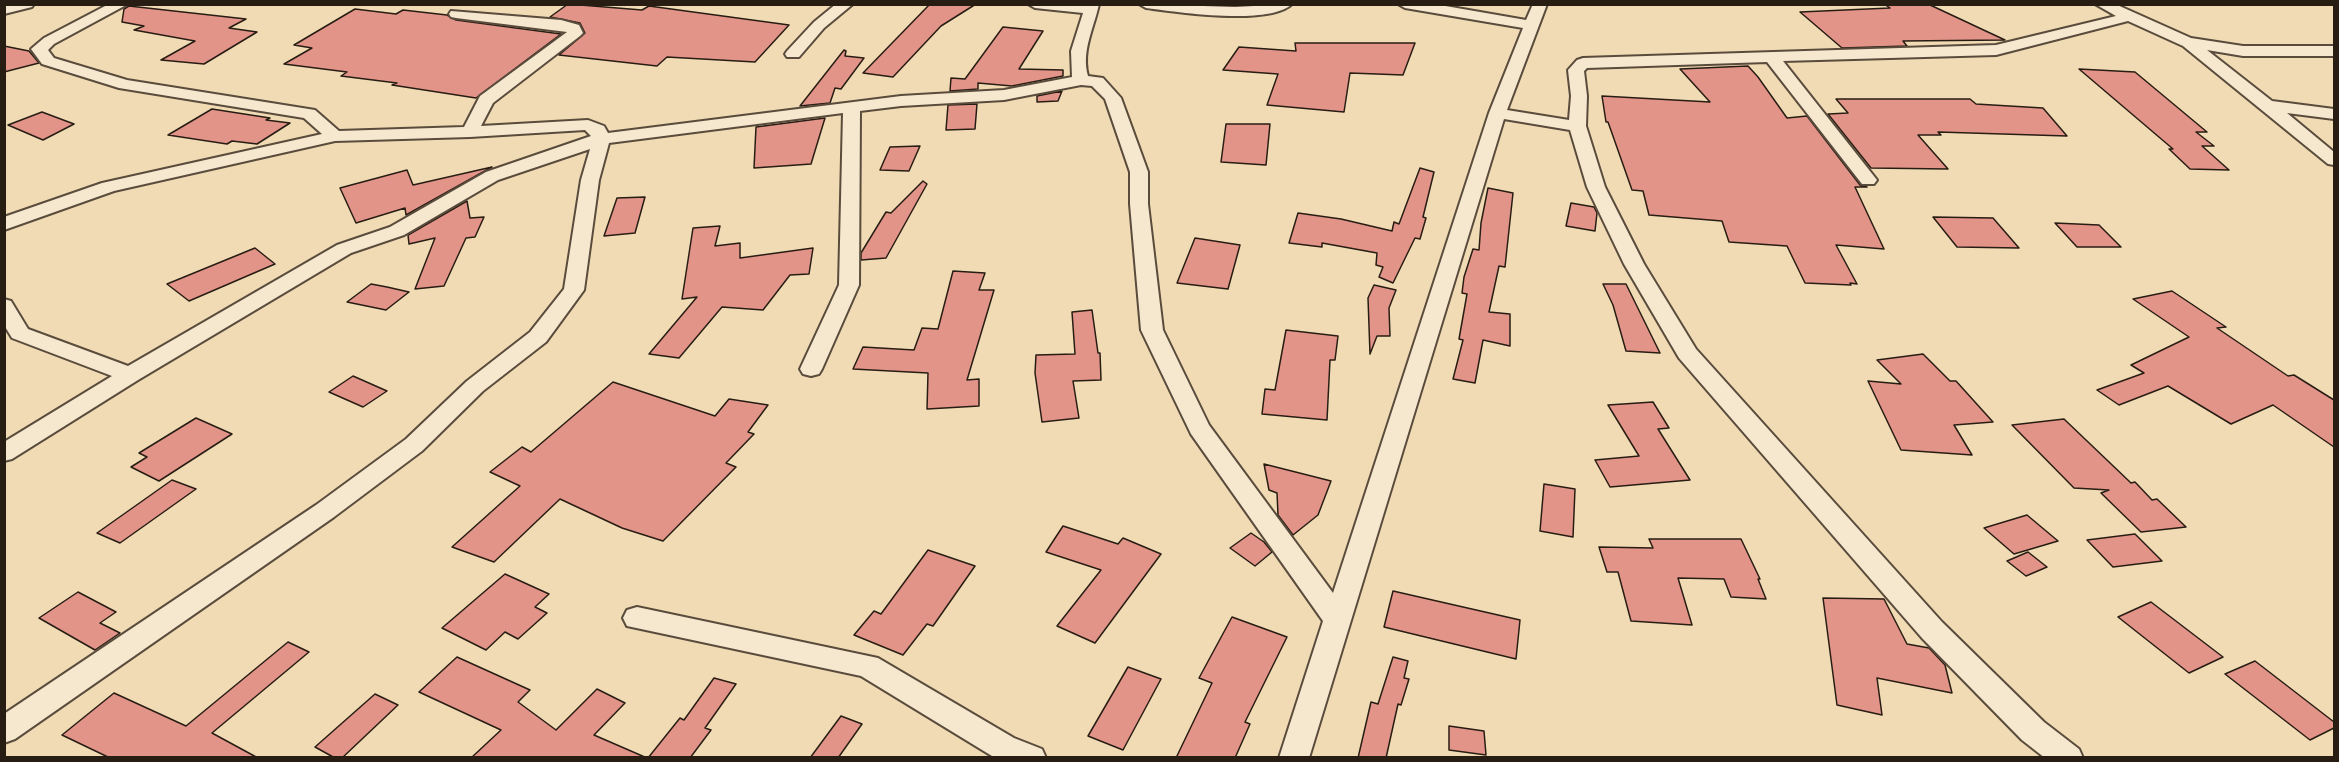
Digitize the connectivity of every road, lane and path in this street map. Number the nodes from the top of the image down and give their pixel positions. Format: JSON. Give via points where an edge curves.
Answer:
{"nodes":[{"id":1,"x":27,"y":4,"type":"edge"},
{"id":2,"x":122,"y":4,"type":"edge"},
{"id":3,"x":846,"y":4,"type":"edge"},
{"id":4,"x":1035,"y":4,"type":"edge"},
{"id":5,"x":1146,"y":4,"type":"edge"},
{"id":6,"x":1285,"y":4,"type":"edge"},
{"id":7,"x":1405,"y":4,"type":"edge"},
{"id":8,"x":2102,"y":4,"type":"edge"},
{"id":9,"x":1091,"y":7,"type":"edge"},
{"id":10,"x":4,"y":10,"type":"edge"},
{"id":11,"x":456,"y":14,"type":"dead end"},
{"id":12,"x":1536,"y":15,"type":"edge"},
{"id":13,"x":2128,"y":17,"type":"junction"},
{"id":14,"x":2187,"y":42,"type":"junction"},
{"id":15,"x":2334,"y":51,"type":"edge"},
{"id":16,"x":793,"y":54,"type":"dead end"},
{"id":17,"x":1772,"y":58,"type":"junction"},
{"id":18,"x":1081,"y":80,"type":"junction"},
{"id":19,"x":2268,"y":106,"type":"junction"},
{"id":20,"x":852,"y":107,"type":"junction"},
{"id":21,"x":1497,"y":113,"type":"junction"},
{"id":22,"x":2334,"y":114,"type":"edge"},
{"id":23,"x":1577,"y":126,"type":"junction"},
{"id":24,"x":470,"y":132,"type":"junction"},
{"id":25,"x":335,"y":136,"type":"junction"},
{"id":26,"x":601,"y":139,"type":"junction"},
{"id":27,"x":2334,"y":160,"type":"edge"},
{"id":28,"x":1868,"y":180,"type":"dead end"},
{"id":29,"x":4,"y":224,"type":"edge"},
{"id":30,"x":4,"y":305,"type":"edge"},
{"id":31,"x":811,"y":369,"type":"dead end"},
{"id":32,"x":130,"y":375,"type":"junction"},
{"id":33,"x":4,"y":453,"type":"edge"},
{"id":34,"x":637,"y":618,"type":"dead end"},
{"id":35,"x":1338,"y":621,"type":"junction"},
{"id":36,"x":4,"y":730,"type":"edge"},
{"id":37,"x":1031,"y":758,"type":"edge"},
{"id":38,"x":1294,"y":758,"type":"edge"},
{"id":39,"x":2068,"y":758,"type":"edge"}],
"edges":[{"from":1,"to":10,"type":"street"},
{"from":2,"to":25,"type":"street","via":[[39,49],[48,61],[125,85],[309,114]]},
{"from":3,"to":16,"type":"street","via":[[819,25]]},
{"from":4,"to":9,"type":"street"},
{"from":5,"to":6,"type":"street","via":[[1242,11],[1273,9]]},
{"from":7,"to":12,"type":"street"},
{"from":8,"to":13,"type":"street"},
{"from":9,"to":18,"type":"street","via":[[1077,44],[1076,64]]},
{"from":11,"to":24,"type":"street","via":[[561,25],[574,28],[575,33],[486,100]]},
{"from":12,"to":21,"type":"street"},
{"from":13,"to":14,"type":"street"},
{"from":13,"to":17,"type":"street","via":[[1996,50]]},
{"from":14,"to":15,"type":"street","via":[[2243,51]]},
{"from":14,"to":19,"type":"street"},
{"from":17,"to":23,"type":"street","via":[[1583,63],[1576,70]]},
{"from":17,"to":28,"type":"street"},
{"from":18,"to":20,"type":"street","via":[[1004,95]]},
{"from":18,"to":35,"type":"street","via":[[1097,81],[1113,98],[1139,172],[1152,330],[1189,408],[1199,428]]},
{"from":19,"to":22,"type":"street"},
{"from":19,"to":27,"type":"street"},
{"from":20,"to":26,"type":"street"},
{"from":20,"to":31,"type":"street","via":[[849,285]]},
{"from":21,"to":23,"type":"street"},
{"from":21,"to":35,"type":"street"},
{"from":23,"to":39,"type":"street","via":[[1596,187],[1634,264],[1688,353],[1932,630],[2033,730]]},
{"from":24,"to":25,"type":"street"},
{"from":24,"to":26,"type":"street","via":[[588,125],[598,130]]},
{"from":25,"to":29,"type":"street","via":[[109,188]]},
{"from":26,"to":32,"type":"street","via":[[492,176],[397,231],[344,249]]},
{"from":26,"to":36,"type":"street","via":[[590,180],[574,290],[538,337],[475,386],[414,445],[334,505]]},
{"from":30,"to":32,"type":"street","via":[[20,333]]},
{"from":32,"to":33,"type":"street"},
{"from":34,"to":37,"type":"street","via":[[868,666],[1003,747]]},
{"from":35,"to":38,"type":"street"}]}
